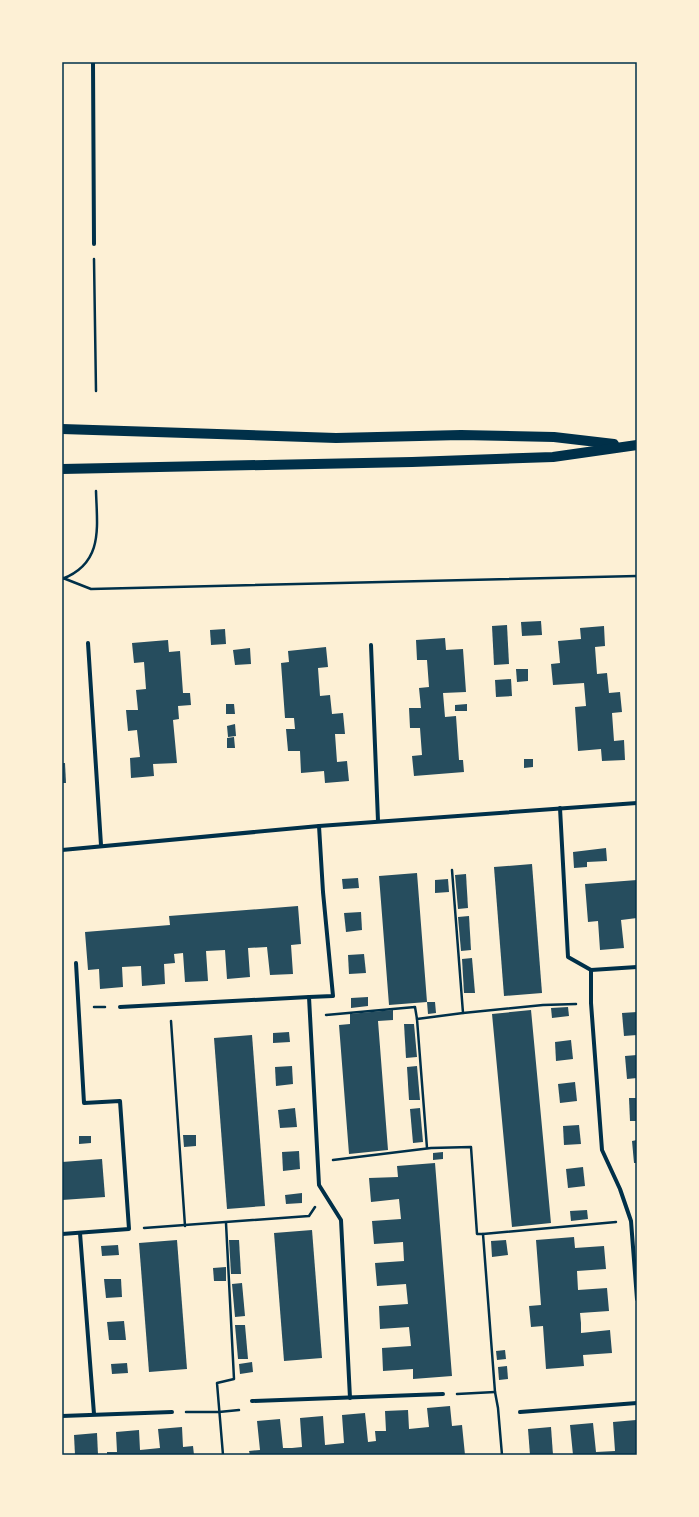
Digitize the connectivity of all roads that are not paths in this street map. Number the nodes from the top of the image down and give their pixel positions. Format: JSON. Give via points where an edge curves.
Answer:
{"nodes":[{"id":1,"x":93,"y":62,"type":"edge"},
{"id":2,"x":94,"y":244,"type":"road end"},
{"id":3,"x":62,"y":429,"type":"edge"},
{"id":4,"x":633,"y":445,"type":"edge"},
{"id":5,"x":62,"y":469,"type":"edge"},
{"id":6,"x":88,"y":643,"type":"dead end"},
{"id":7,"x":371,"y":645,"type":"dead end"},
{"id":8,"x":637,"y":803,"type":"edge"},
{"id":9,"x":560,"y":808,"type":"junction"},
{"id":10,"x":378,"y":822,"type":"junction"},
{"id":11,"x":319,"y":826,"type":"junction"},
{"id":12,"x":101,"y":845,"type":"junction"},
{"id":13,"x":62,"y":850,"type":"edge"},
{"id":14,"x":76,"y":963,"type":"dead end"},
{"id":15,"x":637,"y":967,"type":"edge"},
{"id":16,"x":591,"y":970,"type":"junction"},
{"id":17,"x":309,"y":997,"type":"junction"},
{"id":18,"x":120,"y":1007,"type":"road end"},
{"id":19,"x":80,"y":1233,"type":"junction"},
{"id":20,"x":62,"y":1234,"type":"edge"},
{"id":21,"x":637,"y":1299,"type":"edge"},
{"id":22,"x":443,"y":1394,"type":"road end"},
{"id":23,"x":350,"y":1398,"type":"junction"},
{"id":24,"x":252,"y":1401,"type":"road end"},
{"id":25,"x":637,"y":1403,"type":"edge"},
{"id":26,"x":172,"y":1412,"type":"road end"},
{"id":27,"x":520,"y":1412,"type":"dead end"},
{"id":28,"x":94,"y":1414,"type":"junction"},
{"id":29,"x":62,"y":1416,"type":"edge"}],
"edges":[{"from":1,"to":2,"type":"street"},
{"from":3,"to":4,"type":"main road","via":[[336,438],[461,435],[554,437]]},
{"from":4,"to":5,"type":"main road","via":[[553,457]]},
{"from":6,"to":12,"type":"street"},
{"from":7,"to":10,"type":"street"},
{"from":8,"to":9,"type":"street"},
{"from":9,"to":10,"type":"street"},
{"from":9,"to":16,"type":"street","via":[[568,957]]},
{"from":10,"to":11,"type":"street"},
{"from":11,"to":12,"type":"street"},
{"from":11,"to":17,"type":"street","via":[[333,996]]},
{"from":12,"to":13,"type":"street"},
{"from":14,"to":19,"type":"street","via":[[84,1103],[120,1102],[129,1229]]},
{"from":15,"to":16,"type":"street"},
{"from":16,"to":21,"type":"street","via":[[591,1003],[602,1150],[620,1189],[630,1221]]},
{"from":17,"to":18,"type":"street"},
{"from":17,"to":23,"type":"street","via":[[319,1185],[341,1220]]},
{"from":19,"to":20,"type":"street"},
{"from":19,"to":28,"type":"street"},
{"from":22,"to":23,"type":"street"},
{"from":23,"to":24,"type":"street"},
{"from":25,"to":27,"type":"street"},
{"from":26,"to":28,"type":"street"},
{"from":28,"to":29,"type":"street"}]}
